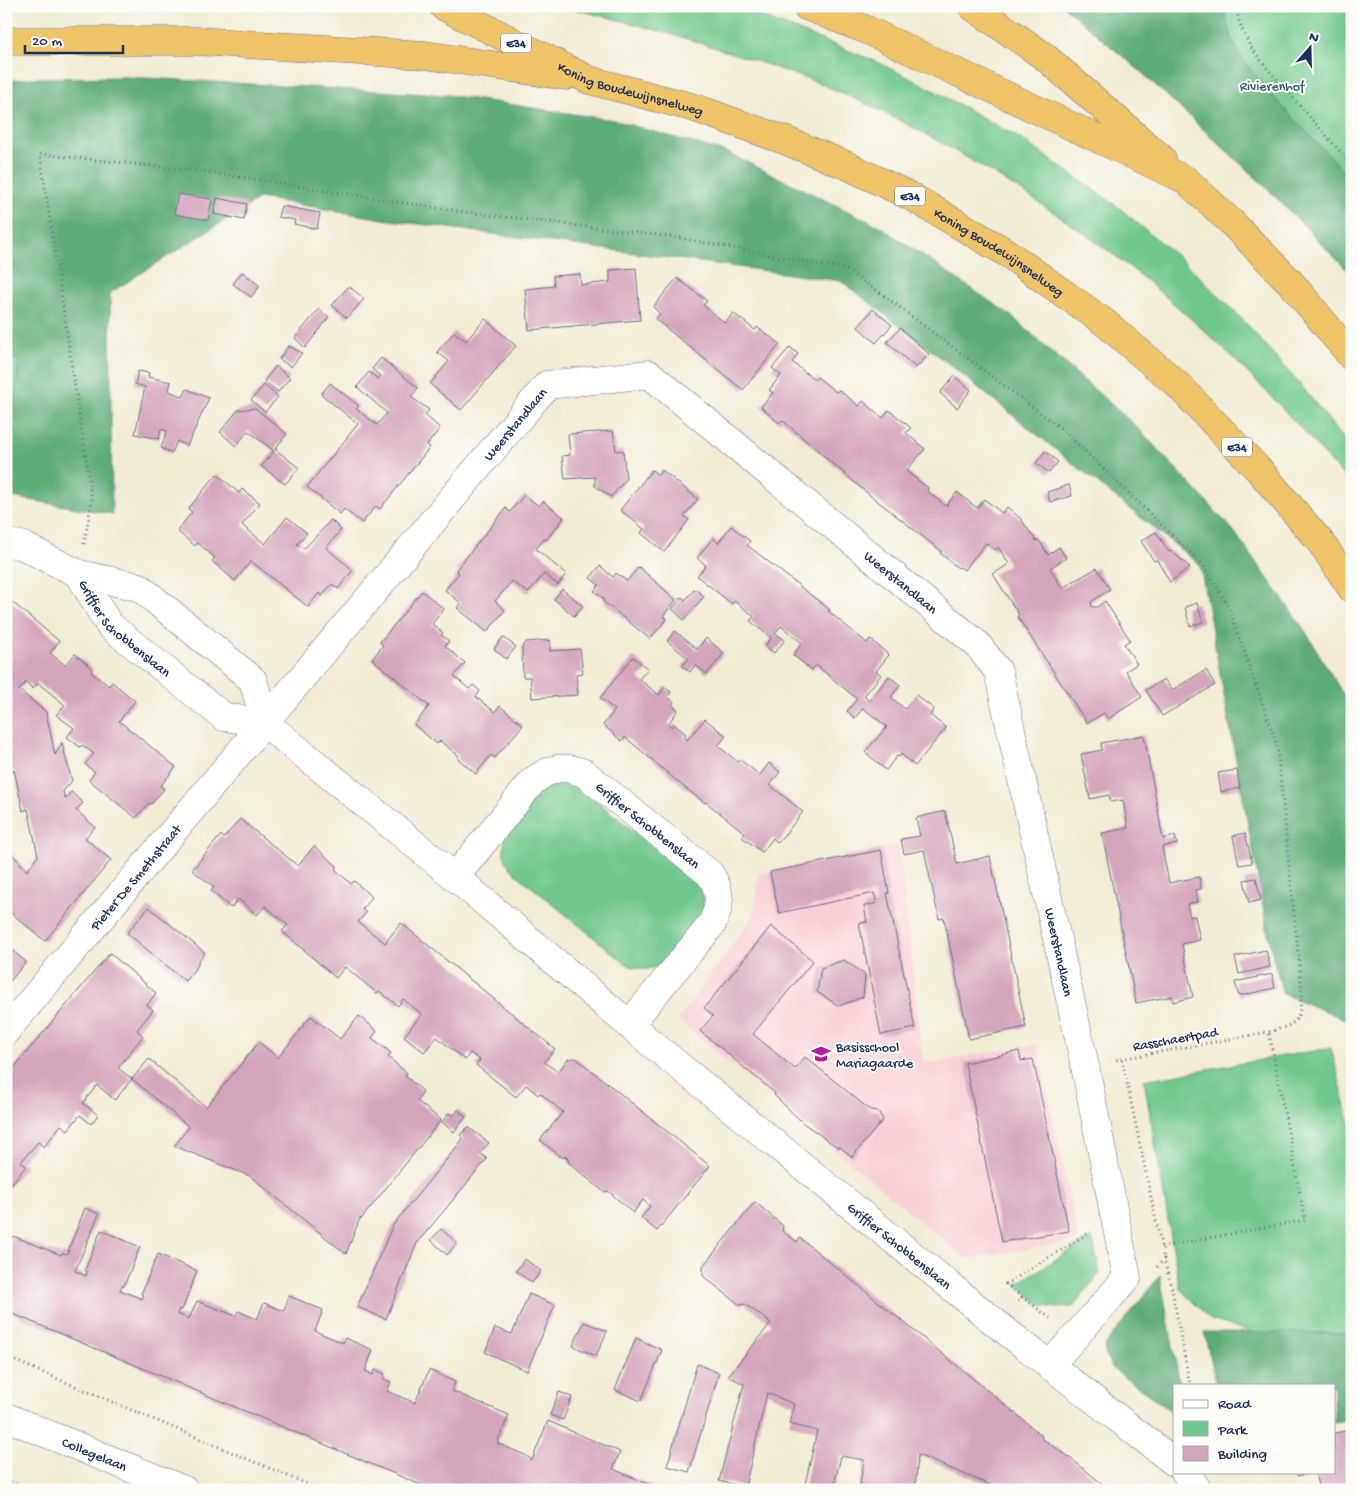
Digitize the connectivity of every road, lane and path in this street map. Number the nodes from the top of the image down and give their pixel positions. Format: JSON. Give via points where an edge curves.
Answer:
{"nodes":[{"id":1,"x":443,"y":6,"type":"edge"},
{"id":2,"x":806,"y":6,"type":"edge"},
{"id":3,"x":972,"y":6,"type":"edge"},
{"id":4,"x":1235,"y":6,"type":"edge"},
{"id":5,"x":6,"y":40,"type":"edge"},
{"id":6,"x":590,"y":80,"type":"junction"},
{"id":7,"x":1352,"y":165,"type":"edge"},
{"id":8,"x":1186,"y":180,"type":"junction"},
{"id":9,"x":1352,"y":356,"type":"edge"},
{"id":10,"x":6,"y":543,"type":"edge"},
{"id":11,"x":79,"y":574,"type":"junction"},
{"id":12,"x":1352,"y":589,"type":"edge"},
{"id":13,"x":265,"y":723,"type":"junction"},
{"id":14,"x":454,"y":877,"type":"junction"},
{"id":15,"x":629,"y":1025,"type":"junction"},
{"id":16,"x":6,"y":1031,"type":"edge"},
{"id":17,"x":1122,"y":1059,"type":"junction"},
{"id":18,"x":1085,"y":1066,"type":"junction"},
{"id":19,"x":1115,"y":1216,"type":"junction"},
{"id":20,"x":1162,"y":1247,"type":"junction"},
{"id":21,"x":1164,"y":1259,"type":"junction"},
{"id":22,"x":1153,"y":1272,"type":"dead end"},
{"id":23,"x":1022,"y":1297,"type":"dead end"},
{"id":24,"x":6,"y":1357,"type":"edge"},
{"id":25,"x":1049,"y":1366,"type":"junction"},
{"id":26,"x":1190,"y":1384,"type":"edge"},
{"id":27,"x":6,"y":1417,"type":"edge"},
{"id":28,"x":1173,"y":1461,"type":"edge"},
{"id":29,"x":1187,"y":1474,"type":"edge"},
{"id":30,"x":6,"y":1480,"type":"edge"},
{"id":31,"x":30,"y":1490,"type":"edge"},
{"id":32,"x":184,"y":1490,"type":"edge"},
{"id":33,"x":321,"y":1490,"type":"edge"},
{"id":34,"x":1198,"y":1490,"type":"edge"}],
"edges":[{"from":1,"to":6,"type":"highway","name":"Koning Boudewijnsnelweg","number":"E34"},
{"from":2,"to":8,"type":"highway","via":[[867,30]]},
{"from":3,"to":8,"type":"highway","via":[[1046,56]]},
{"from":4,"to":7,"type":"path","via":[[1250,46]]},
{"from":5,"to":6,"type":"highway","via":[[196,41],[425,55]]},
{"from":6,"to":12,"type":"highway","name":"Koning Boudewijnsnelweg","number":"E34","via":[[695,108],[848,166],[912,197],[1007,253],[1104,322],[1178,385],[1259,470],[1322,544]]},
{"from":8,"to":9,"type":"highway","via":[[1291,283]]},
{"from":10,"to":11,"type":"street","via":[[21,545]]},
{"from":11,"to":13,"type":"street","name":"Griffier Schobbenslaan","via":[[109,625],[224,717]]},
{"from":11,"to":13,"type":"street","name":"Griffier Schobbenslaan","via":[[139,587],[253,680]]},
{"from":13,"to":14,"type":"street","name":"Griffier Schobbenslaan"},
{"from":13,"to":16,"type":"street","name":"Pieter De Smethstraat"},
{"from":13,"to":18,"type":"street","name":"Weerstandlaan","via":[[547,385],[649,374],[977,644],[998,671]]},
{"from":14,"to":15,"type":"street","name":"Griffier Schobbenslaan"},
{"from":14,"to":15,"type":"street","name":"Griffier Schobbenslaan","via":[[533,781],[544,772],[557,768],[584,773],[710,874],[718,886],[719,897],[712,924]]},
{"from":15,"to":25,"type":"street","name":"Griffier Schobbenslaan"},
{"from":17,"to":18,"type":"path","name":"Rasschaertpad"},
{"from":17,"to":20,"type":"path"},
{"from":17,"to":20,"type":"path","name":"Rasschaertpad","via":[[1269,1032],[1305,1220]]},
{"from":18,"to":19,"type":"street","name":"Weerstandlaan"},
{"from":19,"to":23,"type":"path","via":[[1006,1284]]},
{"from":19,"to":25,"type":"street","name":"Weerstandlaan","via":[[1127,1278]]},
{"from":20,"to":21,"type":"path"},
{"from":21,"to":22,"type":"path"},
{"from":21,"to":26,"type":"path"},
{"from":24,"to":33,"type":"path"},
{"from":25,"to":28,"type":"street","name":"Griffier Schobbenslaan"},
{"from":27,"to":32,"type":"street","name":"Collegelaan"},
{"from":29,"to":34,"type":"street"},
{"from":30,"to":31,"type":"path"}]}
